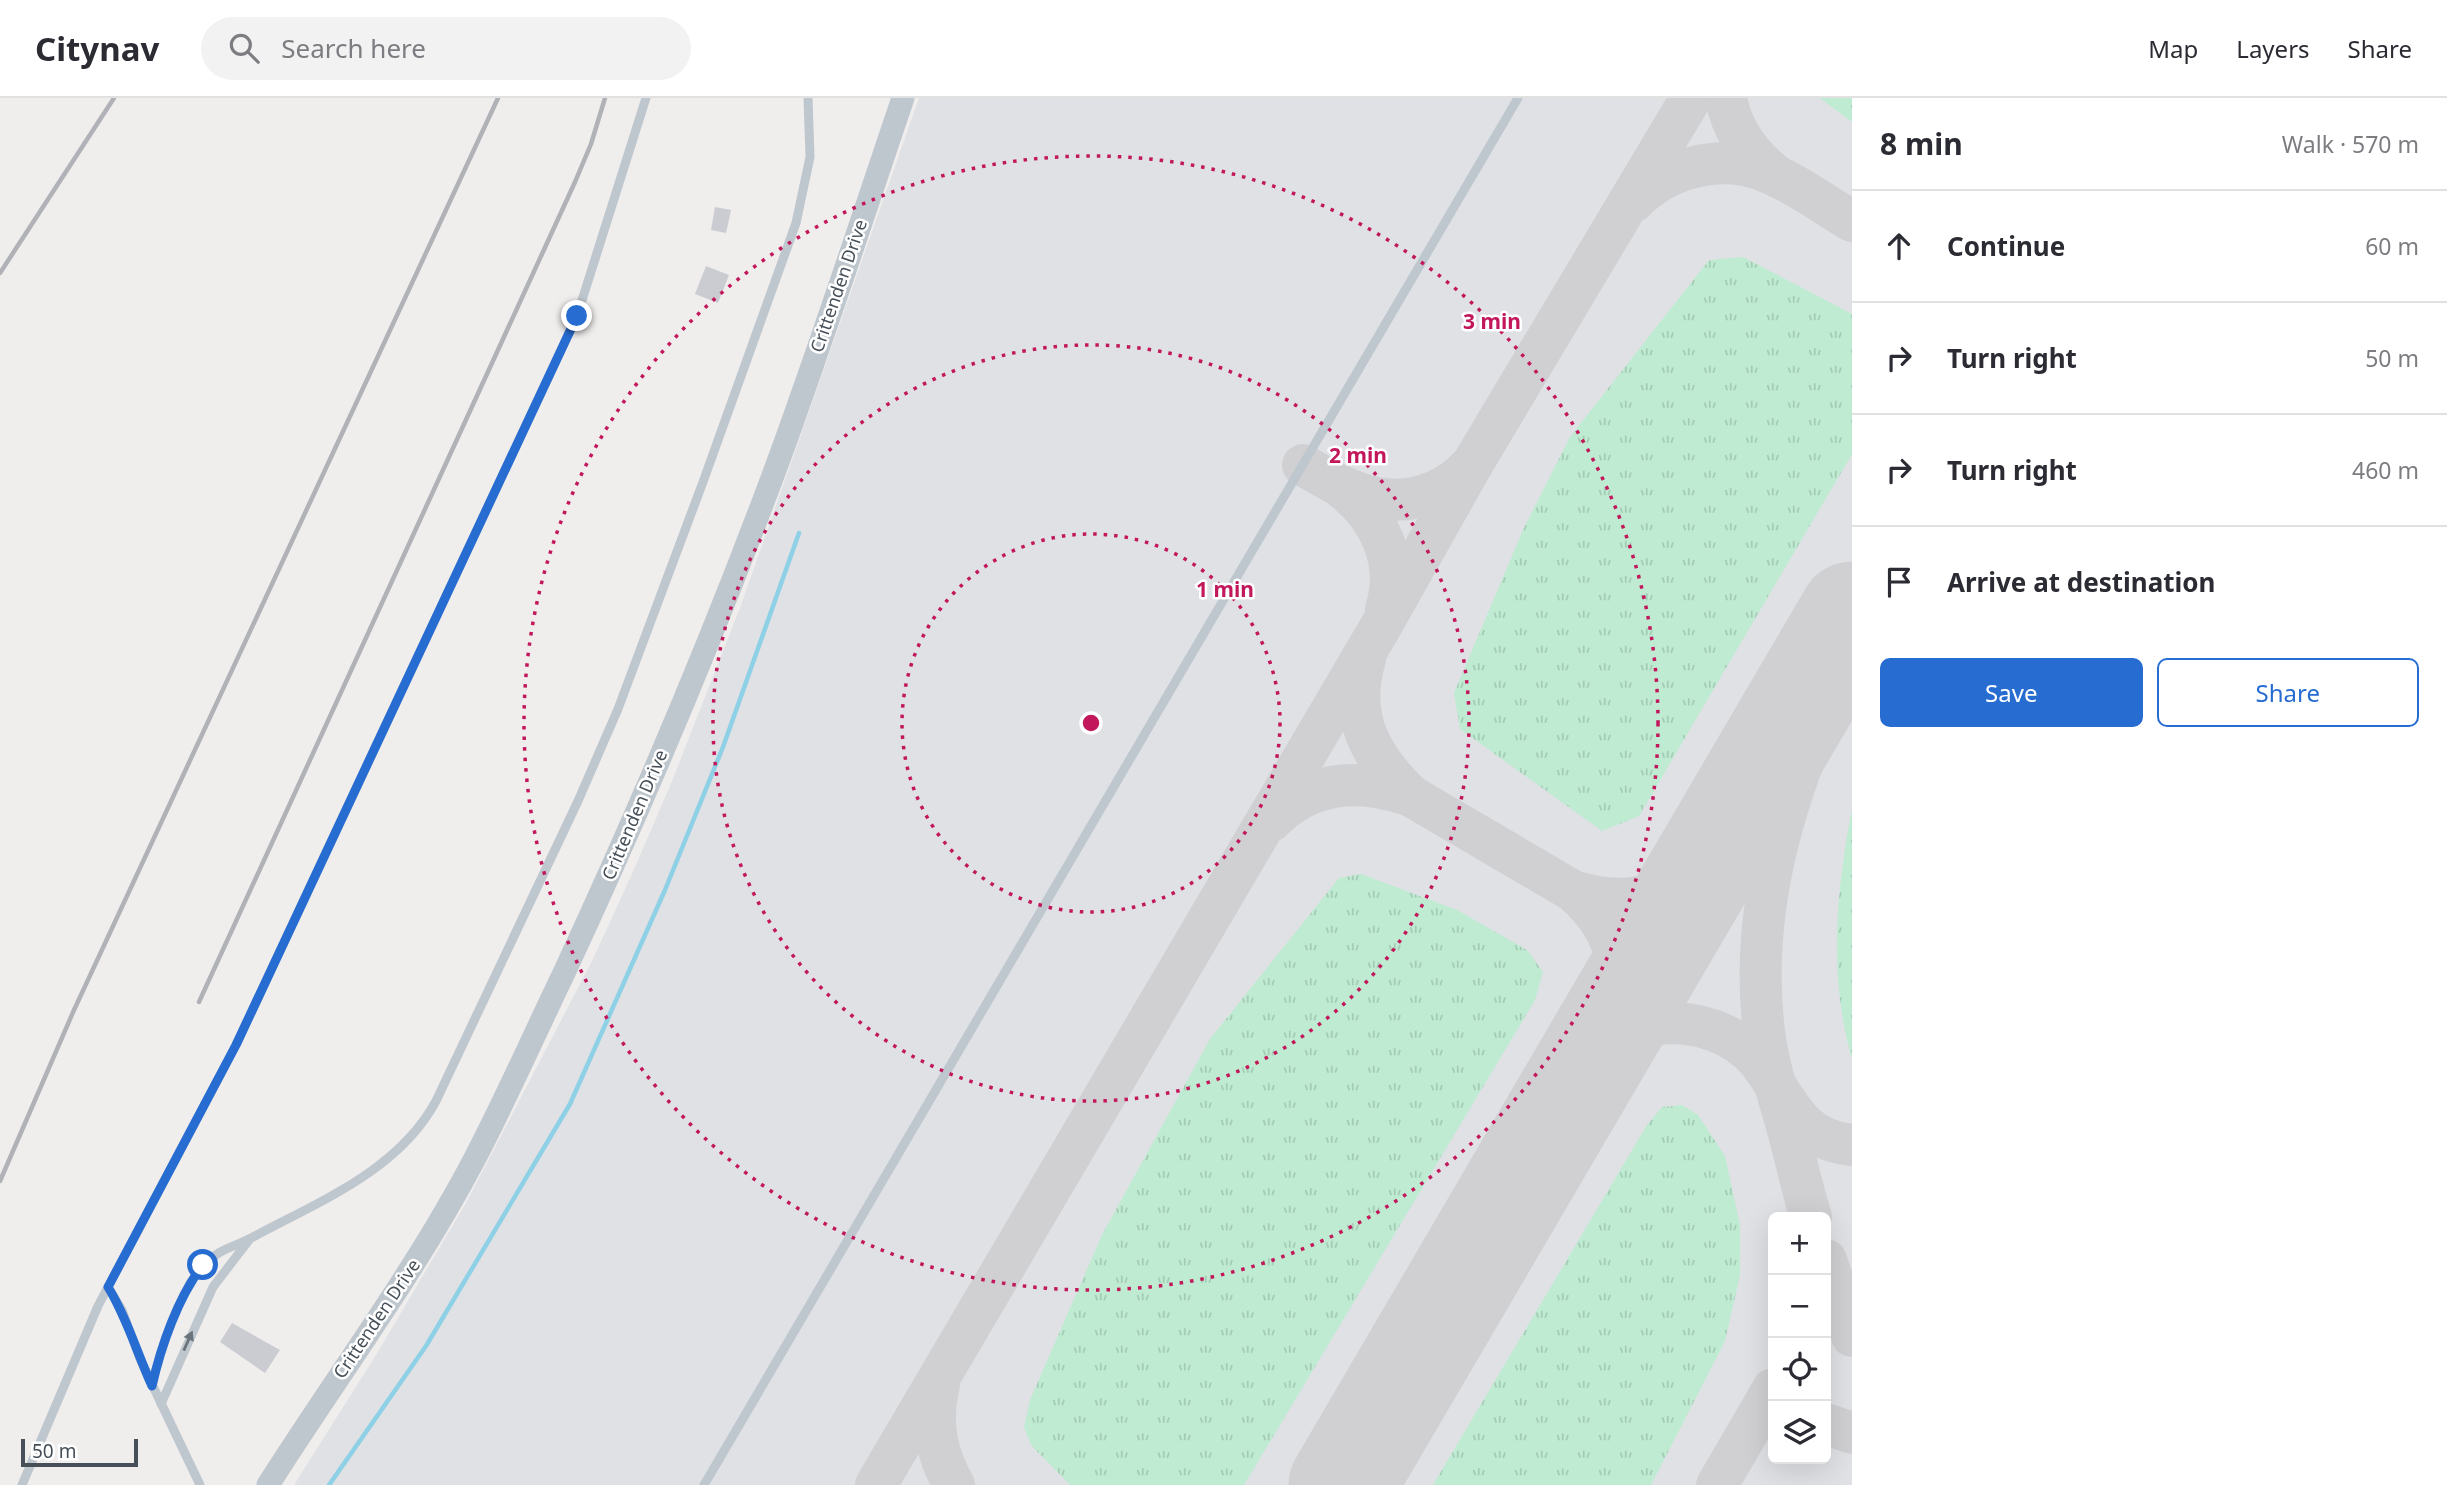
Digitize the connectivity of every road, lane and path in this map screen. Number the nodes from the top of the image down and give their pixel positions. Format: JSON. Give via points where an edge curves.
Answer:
{"nodes":[{"id":1,"x":646,"y":98,"type":"edge"},
{"id":2,"x":808,"y":98,"type":"edge"},
{"id":3,"x":903,"y":98,"type":"edge"},
{"id":4,"x":1518,"y":98,"type":"edge"},
{"id":5,"x":250,"y":1239,"type":"junction"},
{"id":6,"x":108,"y":1287,"type":"junction"},
{"id":7,"x":152,"y":1386,"type":"junction"},
{"id":8,"x":161,"y":1404,"type":"junction"},
{"id":9,"x":22,"y":1485,"type":"edge"},
{"id":10,"x":200,"y":1485,"type":"edge"},
{"id":11,"x":268,"y":1485,"type":"edge"},
{"id":12,"x":704,"y":1485,"type":"edge"}],
"edges":[{"from":1,"to":6,"type":"lane","via":[[577,316],[236,1045]]},
{"from":2,"to":5,"type":"lane","via":[[810,157],[796,223],[650,628],[578,801],[436,1101],[390,1157],[358,1181]]},
{"from":3,"to":11,"type":"street","name":"Crittenden Drive","via":[[779,460],[610,875],[472,1163],[394,1297]]},
{"from":4,"to":12,"type":"lane"},
{"from":5,"to":7,"type":"lane","via":[[214,1255],[194,1277],[159,1356]]},
{"from":8,"to":5,"type":"lane","one_way":true,"via":[[214,1287]]},
{"from":6,"to":7,"type":"lane"},
{"from":6,"to":9,"type":"lane"},
{"from":7,"to":8,"type":"lane"},
{"from":8,"to":10,"type":"lane"}]}
